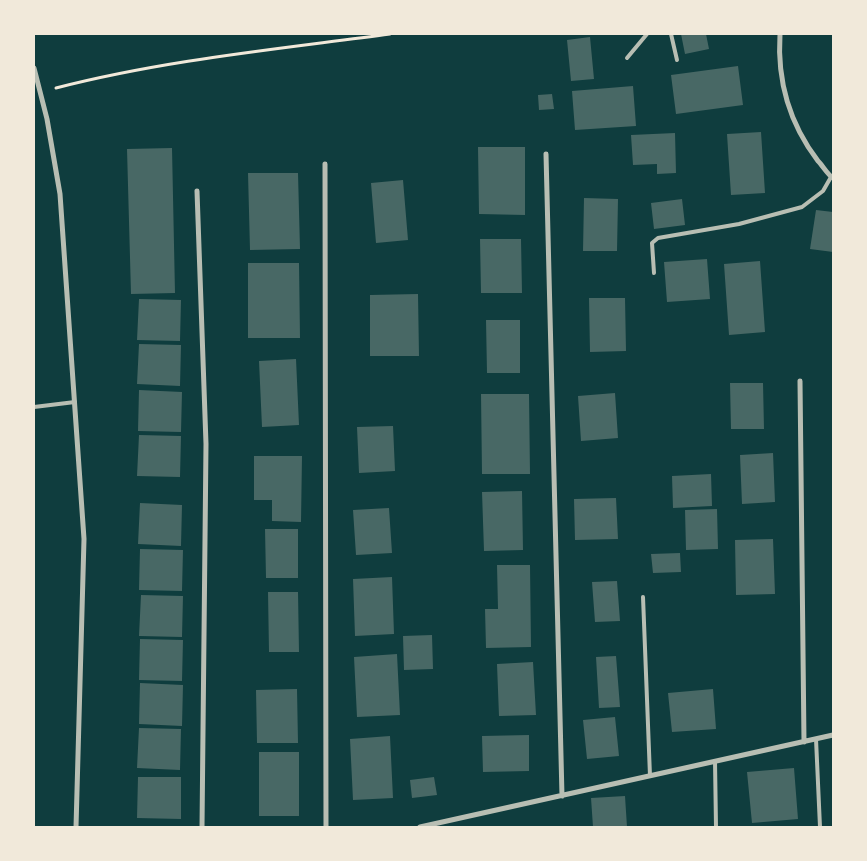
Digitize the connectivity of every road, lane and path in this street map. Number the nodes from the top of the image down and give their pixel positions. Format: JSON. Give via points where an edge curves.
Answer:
{"nodes":[{"id":1,"x":390,"y":34,"type":"edge"},
{"id":2,"x":647,"y":34,"type":"edge"},
{"id":3,"x":671,"y":34,"type":"edge"},
{"id":4,"x":780,"y":34,"type":"edge"},
{"id":5,"x":627,"y":58,"type":"dead end"},
{"id":6,"x":677,"y":60,"type":"dead end"},
{"id":7,"x":34,"y":68,"type":"edge"},
{"id":8,"x":41,"y":92,"type":"junction"},
{"id":9,"x":546,"y":154,"type":"dead end"},
{"id":10,"x":325,"y":164,"type":"dead end"},
{"id":11,"x":832,"y":177,"type":"edge"},
{"id":12,"x":197,"y":191,"type":"dead end"},
{"id":13,"x":654,"y":273,"type":"dead end"},
{"id":14,"x":800,"y":381,"type":"dead end"},
{"id":15,"x":74,"y":402,"type":"junction"},
{"id":16,"x":34,"y":407,"type":"edge"},
{"id":17,"x":643,"y":597,"type":"dead end"},
{"id":18,"x":833,"y":734,"type":"edge"},
{"id":19,"x":816,"y":739,"type":"junction"},
{"id":20,"x":804,"y":742,"type":"junction"},
{"id":21,"x":715,"y":761,"type":"junction"},
{"id":22,"x":650,"y":776,"type":"junction"},
{"id":23,"x":562,"y":796,"type":"junction"},
{"id":24,"x":76,"y":827,"type":"edge"},
{"id":25,"x":202,"y":827,"type":"edge"},
{"id":26,"x":326,"y":827,"type":"edge"},
{"id":27,"x":420,"y":827,"type":"edge"},
{"id":28,"x":716,"y":827,"type":"edge"},
{"id":29,"x":820,"y":827,"type":"edge"}],
"edges":[{"from":1,"to":8,"type":"path","via":[[107,76]]},
{"from":2,"to":5,"type":"lane"},
{"from":3,"to":6,"type":"lane"},
{"from":4,"to":11,"type":"street","via":[[782,86],[792,118],[812,152]]},
{"from":7,"to":8,"type":"street"},
{"from":8,"to":15,"type":"street","via":[[60,194]]},
{"from":9,"to":23,"type":"street"},
{"from":10,"to":26,"type":"street"},
{"from":11,"to":13,"type":"lane","via":[[823,191],[802,207],[740,224],[658,238],[652,243]]},
{"from":12,"to":25,"type":"street","via":[[206,444]]},
{"from":14,"to":20,"type":"street"},
{"from":15,"to":16,"type":"lane"},
{"from":15,"to":24,"type":"street","via":[[84,539]]},
{"from":17,"to":22,"type":"lane"},
{"from":18,"to":19,"type":"street"},
{"from":19,"to":20,"type":"street"},
{"from":19,"to":29,"type":"lane"},
{"from":20,"to":21,"type":"street"},
{"from":21,"to":22,"type":"street"},
{"from":21,"to":28,"type":"lane"},
{"from":22,"to":23,"type":"street"},
{"from":23,"to":27,"type":"street"}]}
